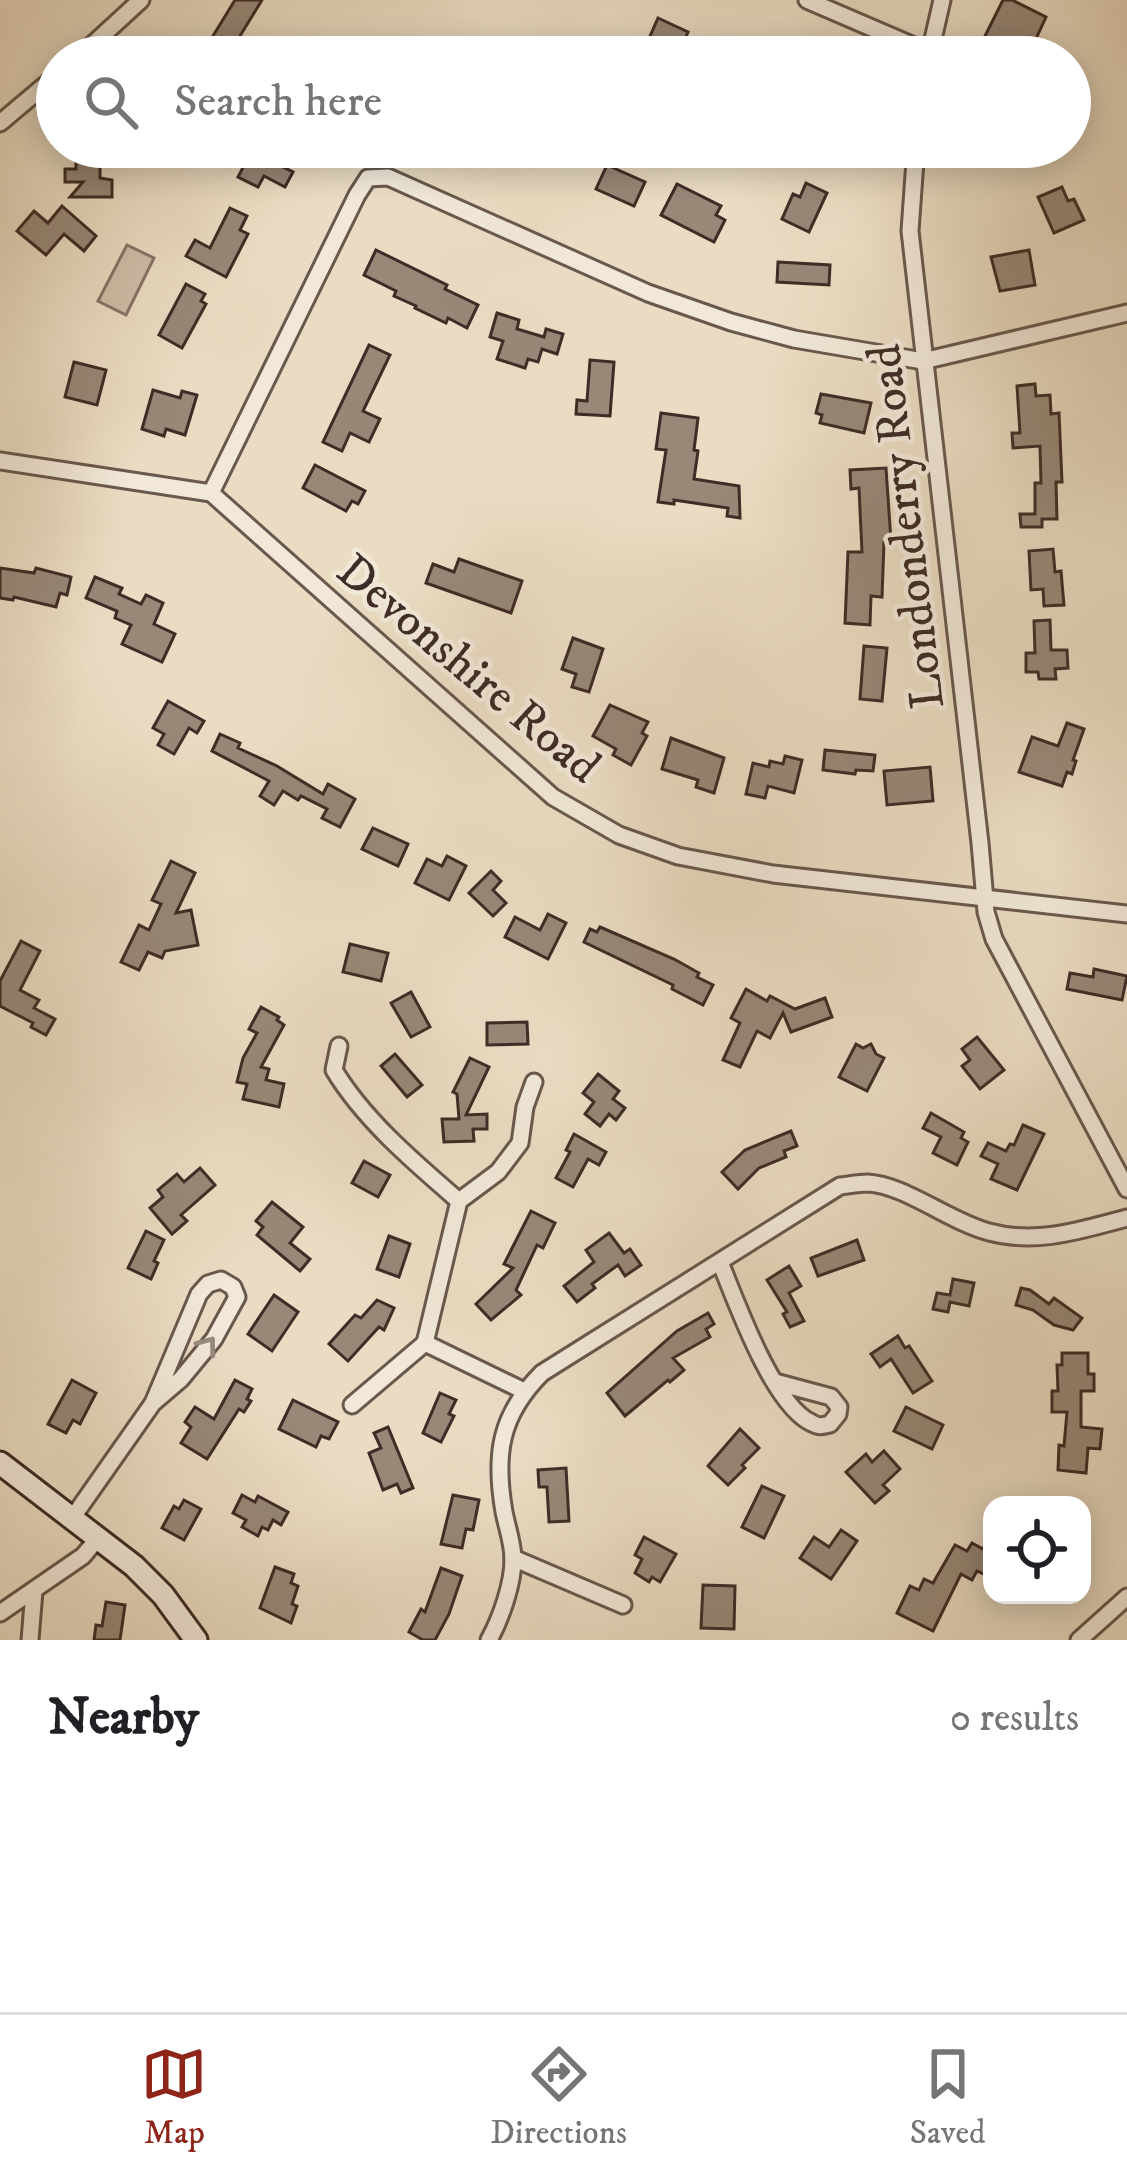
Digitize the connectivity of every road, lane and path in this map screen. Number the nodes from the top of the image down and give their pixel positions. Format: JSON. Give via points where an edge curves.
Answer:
{"nodes":[{"id":1,"x":141,"y":0,"type":"edge"},
{"id":2,"x":807,"y":0,"type":"edge"},
{"id":3,"x":942,"y":0,"type":"edge"},
{"id":4,"x":102,"y":36,"type":"edge"},
{"id":5,"x":887,"y":36,"type":"edge"},
{"id":6,"x":933,"y":36,"type":"edge"},
{"id":7,"x":36,"y":92,"type":"edge"},
{"id":8,"x":0,"y":123,"type":"edge"},
{"id":9,"x":914,"y":168,"type":"edge"},
{"id":10,"x":1127,"y":313,"type":"edge"},
{"id":11,"x":923,"y":361,"type":"junction"},
{"id":12,"x":0,"y":460,"type":"edge"},
{"id":13,"x":211,"y":493,"type":"junction"},
{"id":14,"x":985,"y":897,"type":"junction"},
{"id":15,"x":1127,"y":914,"type":"edge"},
{"id":16,"x":339,"y":1046,"type":"dead end"},
{"id":17,"x":533,"y":1082,"type":"dead end"},
{"id":18,"x":1127,"y":1189,"type":"edge"},
{"id":19,"x":459,"y":1201,"type":"junction"},
{"id":20,"x":1127,"y":1218,"type":"edge"},
{"id":21,"x":720,"y":1262,"type":"junction"},
{"id":22,"x":425,"y":1343,"type":"junction"},
{"id":23,"x":775,"y":1382,"type":"dead end"},
{"id":24,"x":524,"y":1391,"type":"junction"},
{"id":25,"x":153,"y":1403,"type":"junction"},
{"id":26,"x":352,"y":1405,"type":"dead end"},
{"id":27,"x":0,"y":1463,"type":"edge"},
{"id":28,"x":73,"y":1516,"type":"junction"},
{"id":29,"x":99,"y":1537,"type":"junction"},
{"id":30,"x":514,"y":1558,"type":"junction"},
{"id":31,"x":34,"y":1591,"type":"junction"},
{"id":32,"x":1126,"y":1599,"type":"edge"},
{"id":33,"x":623,"y":1605,"type":"dead end"},
{"id":34,"x":0,"y":1613,"type":"edge"},
{"id":35,"x":30,"y":1640,"type":"edge"},
{"id":36,"x":196,"y":1640,"type":"edge"},
{"id":37,"x":489,"y":1640,"type":"edge"},
{"id":38,"x":1078,"y":1640,"type":"edge"}],
"edges":[{"from":1,"to":4,"type":"street"},
{"from":2,"to":5,"type":"street"},
{"from":3,"to":6,"type":"street"},
{"from":7,"to":8,"type":"street"},
{"from":9,"to":11,"type":"street","name":"Londonderry Road","via":[[910,231]]},
{"from":10,"to":11,"type":"street"},
{"from":11,"to":13,"type":"street","via":[[730,322],[388,177],[368,178]]},
{"from":11,"to":14,"type":"street","name":"Londonderry Road"},
{"from":12,"to":13,"type":"street"},
{"from":13,"to":14,"type":"street","name":"Devonshire Road","via":[[553,797],[619,835],[773,874]]},
{"from":14,"to":15,"type":"street","name":"Devonshire Road"},
{"from":14,"to":18,"type":"street","name":"Londonderry Road","via":[[994,939]]},
{"from":16,"to":19,"type":"street","via":[[334,1070],[346,1090]]},
{"from":17,"to":19,"type":"street","via":[[520,1142],[498,1172]]},
{"from":19,"to":22,"type":"street"},
{"from":20,"to":21,"type":"street","via":[[1056,1237],[1013,1236],[973,1227],[892,1188],[839,1186]]},
{"from":21,"to":23,"type":"street"},
{"from":21,"to":24,"type":"street"},
{"from":22,"to":24,"type":"street"},
{"from":22,"to":26,"type":"street"},
{"from":24,"to":30,"type":"street","via":[[501,1449]]},
{"from":25,"to":25,"type":"street","one_way":true,"via":[[214,1340],[237,1297],[221,1280],[199,1294]]},
{"from":25,"to":28,"type":"street"},
{"from":27,"to":28,"type":"main road"},
{"from":28,"to":29,"type":"main road"},
{"from":29,"to":31,"type":"street"},
{"from":29,"to":36,"type":"main road","via":[[163,1595]]},
{"from":30,"to":33,"type":"street"},
{"from":30,"to":37,"type":"street"},
{"from":31,"to":34,"type":"street"},
{"from":31,"to":35,"type":"street"},
{"from":32,"to":38,"type":"street"}]}
